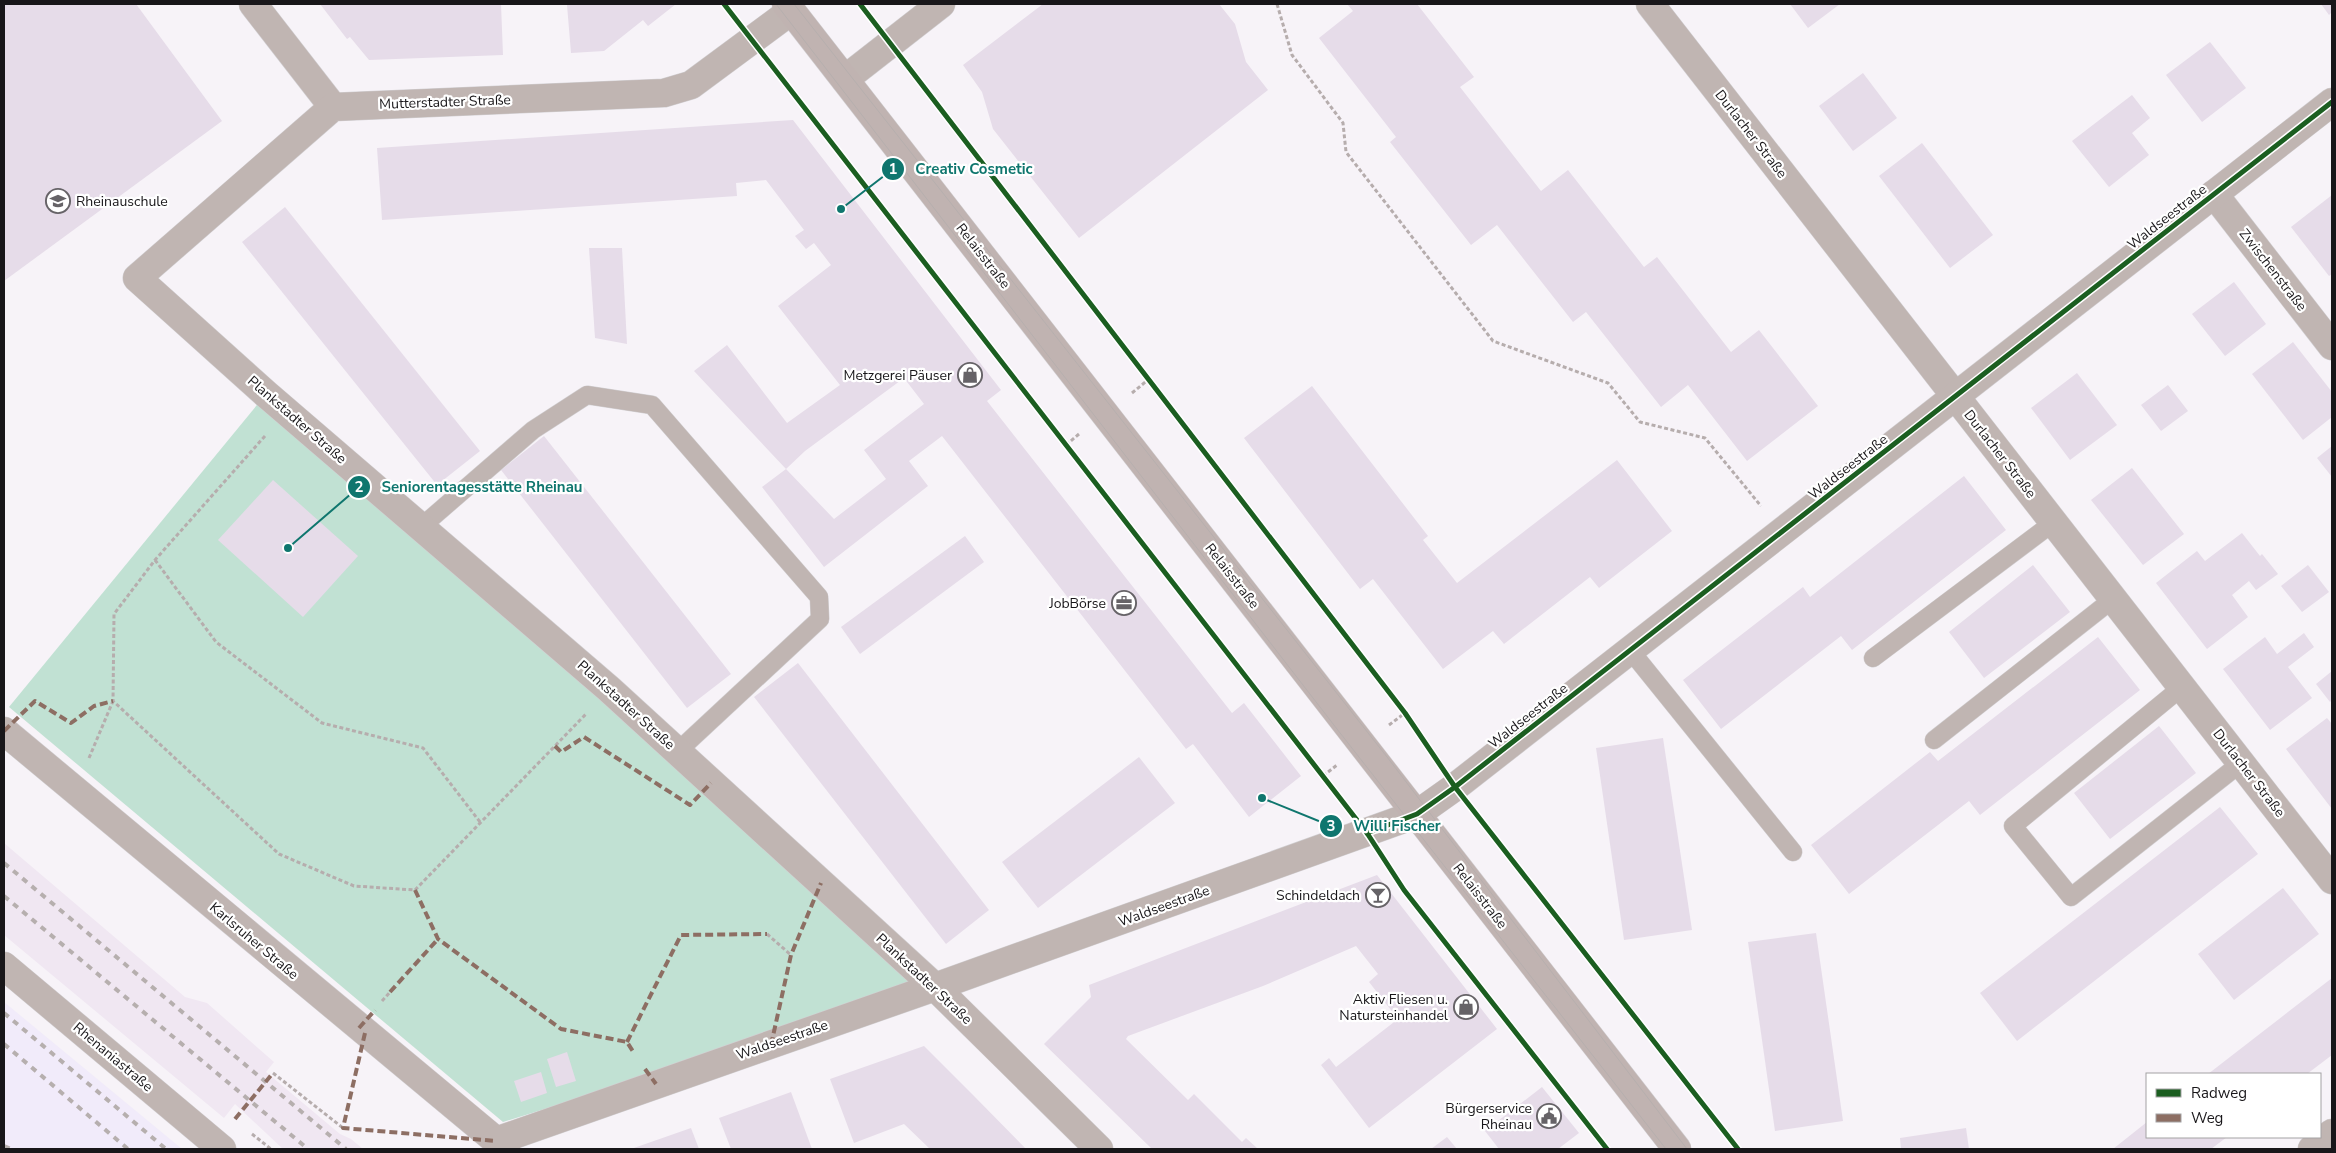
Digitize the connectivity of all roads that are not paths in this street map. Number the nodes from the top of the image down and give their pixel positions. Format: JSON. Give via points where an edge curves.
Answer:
{"nodes":[{"id":1,"x":253,"y":4,"type":"edge"},
{"id":2,"x":941,"y":4,"type":"edge"},
{"id":3,"x":1650,"y":4,"type":"edge"},
{"id":4,"x":788,"y":7,"type":"edge"},
{"id":5,"x":845,"y":79,"type":"junction"},
{"id":6,"x":2332,"y":102,"type":"edge"},
{"id":7,"x":333,"y":107,"type":"junction"},
{"id":8,"x":2214,"y":194,"type":"junction"},
{"id":9,"x":2332,"y":346,"type":"edge"},
{"id":10,"x":1956,"y":396,"type":"junction"},
{"id":11,"x":2054,"y":522,"type":"junction"},
{"id":12,"x":421,"y":527,"type":"junction"},
{"id":13,"x":2114,"y":599,"type":"junction"},
{"id":14,"x":1630,"y":650,"type":"junction"},
{"id":15,"x":1873,"y":658,"type":"dead end"},
{"id":16,"x":2182,"y":687,"type":"junction"},
{"id":17,"x":4,"y":731,"type":"edge"},
{"id":18,"x":1934,"y":740,"type":"dead end"},
{"id":19,"x":677,"y":752,"type":"junction"},
{"id":20,"x":2241,"y":763,"type":"junction"},
{"id":21,"x":1417,"y":814,"type":"junction"},
{"id":22,"x":1793,"y":852,"type":"dead end"},
{"id":23,"x":2332,"y":880,"type":"edge"},
{"id":24,"x":4,"y":966,"type":"edge"},
{"id":25,"x":935,"y":987,"type":"junction"},
{"id":26,"x":2332,"y":1133,"type":"edge"},
{"id":27,"x":501,"y":1145,"type":"edge"},
{"id":28,"x":222,"y":1149,"type":"edge"},
{"id":29,"x":1099,"y":1149,"type":"edge"},
{"id":30,"x":1677,"y":1149,"type":"edge"},
{"id":31,"x":2312,"y":1149,"type":"edge"}],
"edges":[{"from":1,"to":7,"type":"street"},
{"from":2,"to":5,"type":"street"},
{"from":3,"to":10,"type":"street","name":"Durlacher Straße"},
{"from":4,"to":5,"type":"main road","name":"Relaisstraße"},
{"from":4,"to":7,"type":"street","name":"Mutterstadter Straße","via":[[691,85],[664,93]]},
{"from":5,"to":21,"type":"main road","name":"Relaisstraße"},
{"from":6,"to":8,"type":"street","name":"Waldseestraße"},
{"from":7,"to":12,"type":"street","name":"Plankstadter Straße","via":[[138,278]]},
{"from":8,"to":9,"type":"street","name":"Zwischenstraße"},
{"from":8,"to":10,"type":"street","name":"Waldseestraße"},
{"from":10,"to":11,"type":"street","name":"Durlacher Straße"},
{"from":10,"to":14,"type":"street","name":"Waldseestraße"},
{"from":11,"to":13,"type":"street","name":"Durlacher Straße"},
{"from":11,"to":15,"type":"lane"},
{"from":12,"to":19,"type":"street","name":"Plankstadter Straße"},
{"from":12,"to":19,"type":"lane","via":[[533,430],[587,395],[652,405],[819,598],[820,618]]},
{"from":13,"to":16,"type":"street","name":"Durlacher Straße"},
{"from":13,"to":18,"type":"lane"},
{"from":14,"to":21,"type":"street","name":"Waldseestraße"},
{"from":14,"to":22,"type":"lane"},
{"from":16,"to":20,"type":"street","name":"Durlacher Straße"},
{"from":16,"to":20,"type":"lane","via":[[2013,826],[2071,897]]},
{"from":17,"to":27,"type":"street","name":"Karlsruher Straße"},
{"from":19,"to":25,"type":"street","name":"Plankstadter Straße"},
{"from":20,"to":23,"type":"street","name":"Durlacher Straße"},
{"from":21,"to":25,"type":"street","name":"Waldseestraße"},
{"from":21,"to":30,"type":"main road","name":"Relaisstraße"},
{"from":24,"to":28,"type":"street","name":"Rhenaniastraße"},
{"from":25,"to":27,"type":"street","name":"Waldseestraße"},
{"from":25,"to":29,"type":"street","name":"Plankstadter Straße"},
{"from":26,"to":31,"type":"street"}]}
